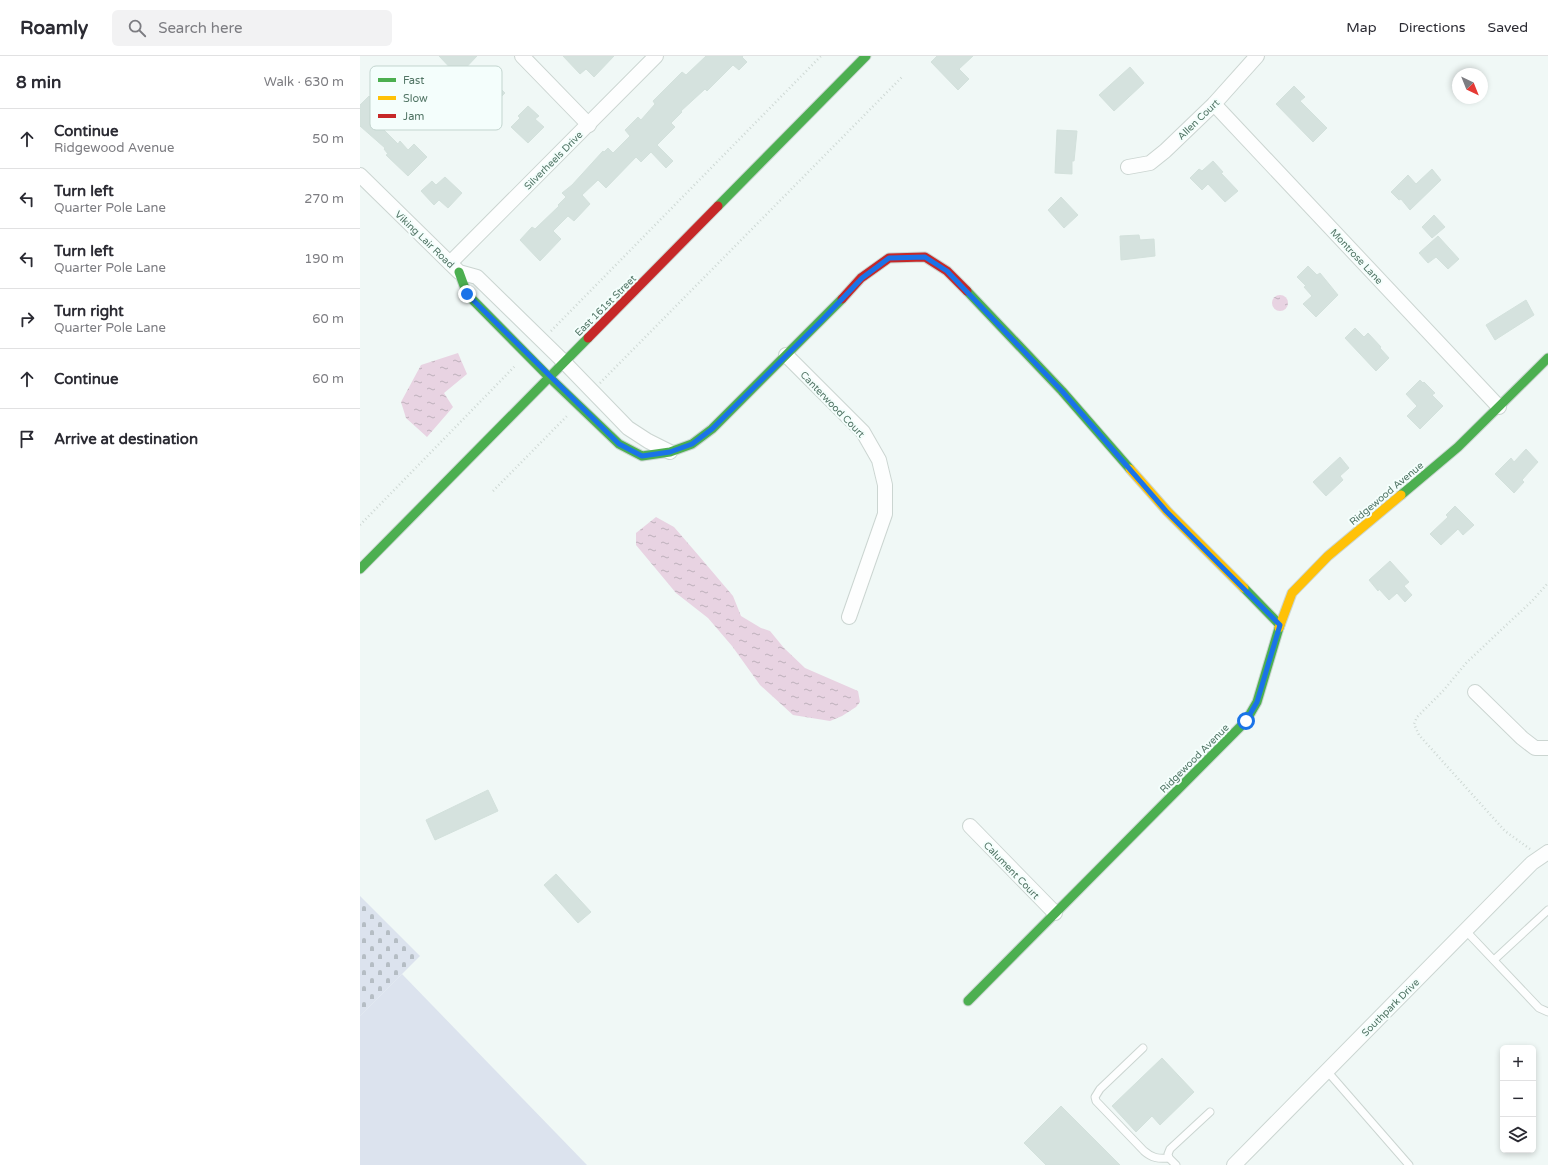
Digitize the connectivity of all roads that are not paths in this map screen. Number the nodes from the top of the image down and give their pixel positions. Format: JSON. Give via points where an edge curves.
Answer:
{"nodes":[{"id":1,"x":522,"y":56,"type":"edge"},
{"id":2,"x":656,"y":56,"type":"edge"},
{"id":3,"x":866,"y":56,"type":"edge"},
{"id":4,"x":1257,"y":56,"type":"edge"},
{"id":5,"x":1214,"y":104,"type":"junction"},
{"id":6,"x":589,"y":125,"type":"junction"},
{"id":7,"x":1128,"y":166,"type":"dead end"},
{"id":8,"x":360,"y":175,"type":"edge"},
{"id":9,"x":454,"y":267,"type":"junction"},
{"id":10,"x":786,"y":355,"type":"junction"},
{"id":11,"x":1548,"y":358,"type":"edge"},
{"id":12,"x":564,"y":362,"type":"junction"},
{"id":13,"x":550,"y":377,"type":"junction"},
{"id":14,"x":1499,"y":407,"type":"junction"},
{"id":15,"x":670,"y":452,"type":"junction"},
{"id":16,"x":360,"y":569,"type":"edge"},
{"id":17,"x":849,"y":617,"type":"dead end"},
{"id":18,"x":1280,"y":625,"type":"junction"},
{"id":19,"x":1475,"y":692,"type":"dead end"},
{"id":20,"x":1548,"y":748,"type":"edge"},
{"id":21,"x":970,"y":826,"type":"dead end"},
{"id":22,"x":1544,"y":855,"type":"edge"},
{"id":23,"x":1548,"y":910,"type":"edge"},
{"id":24,"x":1055,"y":913,"type":"junction"},
{"id":25,"x":1466,"y":931,"type":"junction"},
{"id":26,"x":1494,"y":960,"type":"junction"},
{"id":27,"x":968,"y":1001,"type":"dead end"},
{"id":28,"x":1548,"y":1012,"type":"edge"},
{"id":29,"x":1143,"y":1048,"type":"dead end"},
{"id":30,"x":1327,"y":1071,"type":"junction"},
{"id":31,"x":1210,"y":1112,"type":"dead end"},
{"id":32,"x":1169,"y":1158,"type":"junction"},
{"id":33,"x":1176,"y":1165,"type":"edge"},
{"id":34,"x":1234,"y":1165,"type":"edge"},
{"id":35,"x":1409,"y":1165,"type":"edge"}],
"edges":[{"from":1,"to":6,"type":"street"},
{"from":2,"to":6,"type":"street","name":"Silverheels Drive"},
{"from":3,"to":12,"type":"street","name":"East 161st Street"},
{"from":4,"to":5,"type":"street","name":"Allen Court"},
{"from":5,"to":7,"type":"street","name":"Allen Court","via":[[1150,163]]},
{"from":5,"to":14,"type":"street","name":"Montrose Lane"},
{"from":6,"to":9,"type":"street","name":"Silverheels Drive"},
{"from":8,"to":9,"type":"street","name":"Viking Lair Road"},
{"from":9,"to":12,"type":"street","name":"Viking Lair Road","via":[[477,278]]},
{"from":9,"to":13,"type":"street","via":[[467,294]]},
{"from":10,"to":15,"type":"street","via":[[712,429],[692,444]]},
{"from":10,"to":17,"type":"street","name":"Canterwood Court","via":[[863,432],[879,460],[884,479],[885,514]]},
{"from":10,"to":18,"type":"street","via":[[862,278],[889,258],[925,257],[947,271],[1062,391],[1166,511]]},
{"from":11,"to":14,"type":"street","name":"Ridgewood Avenue"},
{"from":12,"to":13,"type":"street","name":"East 161st Street"},
{"from":12,"to":15,"type":"street","name":"Viking Lair Road","via":[[628,428]]},
{"from":13,"to":15,"type":"street","via":[[619,444],[642,456]]},
{"from":13,"to":16,"type":"street","name":"East 161st Street"},
{"from":14,"to":18,"type":"street","name":"Ridgewood Avenue","via":[[1458,447],[1352,535],[1313,571],[1292,593]]},
{"from":18,"to":24,"type":"street","name":"Ridgewood Avenue","via":[[1257,702],[1246,721]]},
{"from":19,"to":20,"type":"street","via":[[1535,748]]},
{"from":21,"to":24,"type":"street","name":"Calument Court"},
{"from":22,"to":25,"type":"street","name":"Southpark Drive","via":[[1532,863]]},
{"from":23,"to":26,"type":"lane"},
{"from":24,"to":27,"type":"street","name":"Ridgewood Avenue"},
{"from":25,"to":26,"type":"lane"},
{"from":25,"to":30,"type":"street","name":"Southpark Drive"},
{"from":26,"to":28,"type":"lane","via":[[1539,1008]]},
{"from":29,"to":32,"type":"lane","via":[[1100,1089],[1095,1098],[1151,1157]]},
{"from":30,"to":34,"type":"street","name":"Southpark Drive"},
{"from":30,"to":35,"type":"lane"},
{"from":31,"to":32,"type":"lane","via":[[1170,1149]]},
{"from":32,"to":33,"type":"lane"}]}
